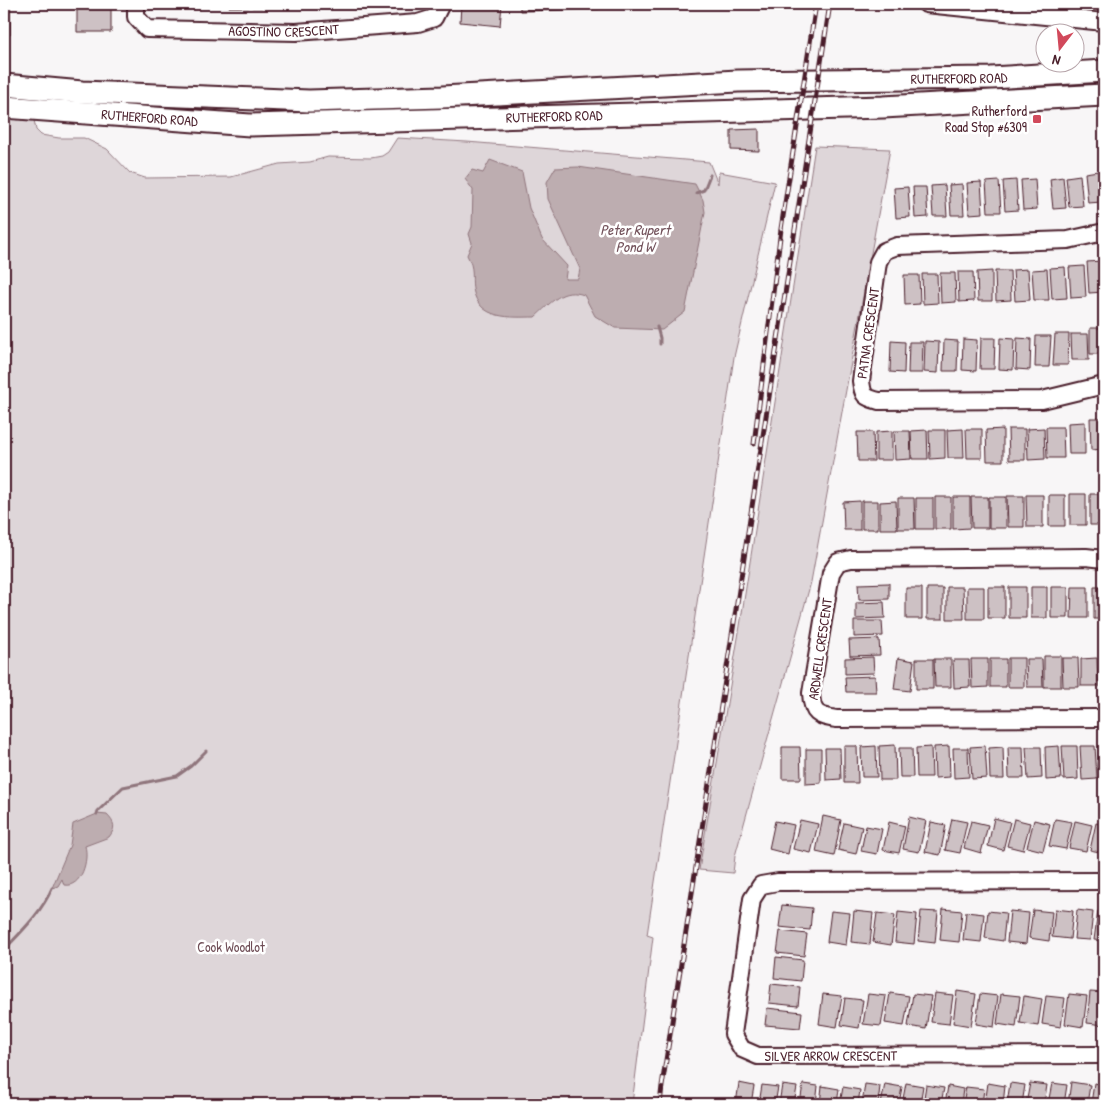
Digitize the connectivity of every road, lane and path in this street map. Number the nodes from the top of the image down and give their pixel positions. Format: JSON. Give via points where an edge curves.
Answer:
{"nodes":[{"id":1,"x":136,"y":4,"type":"edge"},
{"id":2,"x":440,"y":4,"type":"edge"},
{"id":3,"x":926,"y":4,"type":"edge"},
{"id":4,"x":1050,"y":4,"type":"edge"},
{"id":5,"x":1100,"y":22,"type":"edge"},
{"id":6,"x":1104,"y":71,"type":"edge"},
{"id":7,"x":4,"y":85,"type":"edge"},
{"id":8,"x":1104,"y":95,"type":"edge"},
{"id":9,"x":4,"y":107,"type":"edge"},
{"id":10,"x":1104,"y":232,"type":"edge"},
{"id":11,"x":1104,"y":385,"type":"edge"},
{"id":12,"x":1104,"y":559,"type":"edge"},
{"id":13,"x":1104,"y":718,"type":"edge"},
{"id":14,"x":1104,"y":881,"type":"edge"},
{"id":15,"x":1104,"y":1055,"type":"edge"}],
"edges":[{"from":1,"to":2,"type":"street","name":"AGOSTINO CRESCENT","via":[[136,17],[147,29],[296,32],[418,23],[434,18]]},
{"from":3,"to":5,"type":"street"},
{"from":4,"to":5,"type":"street"},
{"from":6,"to":7,"type":"main road","name":"RUTHERFORD ROAD","via":[[991,78],[738,81],[309,101],[82,92]]},
{"from":8,"to":9,"type":"main road","name":"RUTHERFORD ROAD","via":[[450,127],[250,125]]},
{"from":10,"to":11,"type":"street","name":"PATNA CRESCENT","via":[[1068,240],[897,246],[884,252],[878,262],[861,381],[862,392],[867,398],[879,401],[1042,400]]},
{"from":12,"to":13,"type":"street","name":"ARDWELL CRESCENT","via":[[1086,556],[850,559],[838,562],[831,573],[811,693],[811,706],[820,716],[836,720]]},
{"from":14,"to":15,"type":"street","name":"SILVER ARROW CRESCENT","via":[[788,882],[761,885],[752,899],[733,1034],[742,1049],[758,1056]]}]}
